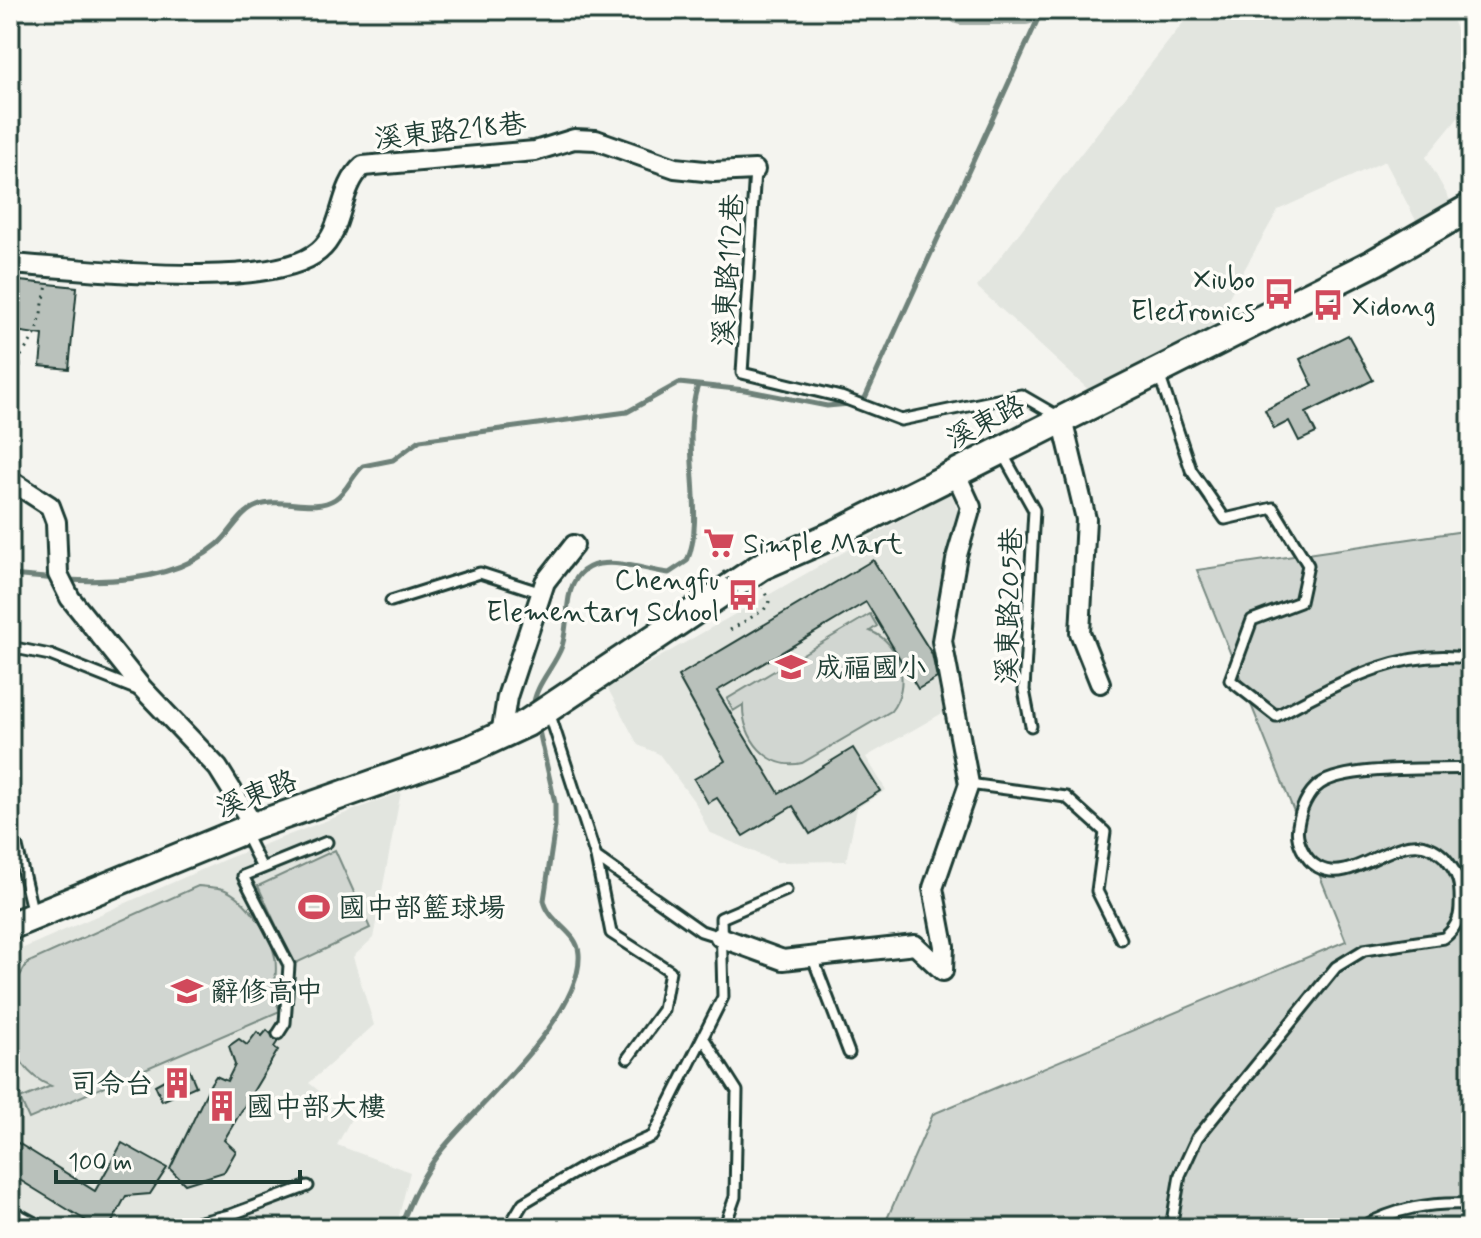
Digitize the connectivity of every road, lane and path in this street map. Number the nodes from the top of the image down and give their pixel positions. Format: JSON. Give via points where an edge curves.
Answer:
{"nodes":[{"id":1,"x":755,"y":170,"type":"joint"},
{"id":2,"x":1471,"y":207,"type":"edge"},
{"id":3,"x":10,"y":264,"type":"edge"},
{"id":4,"x":51,"y":266,"type":"junction"},
{"id":5,"x":12,"y":368,"type":"edge"},
{"id":6,"x":1158,"y":371,"type":"junction"},
{"id":7,"x":1062,"y":419,"type":"junction"},
{"id":8,"x":999,"y":448,"type":"junction"},
{"id":9,"x":955,"y":472,"type":"junction"},
{"id":10,"x":10,"y":480,"type":"edge"},
{"id":11,"x":574,"y":545,"type":"dead end"},
{"id":12,"x":723,"y":571,"type":"dead end"},
{"id":13,"x":542,"y":593,"type":"junction"},
{"id":14,"x":767,"y":595,"type":"dead end"},
{"id":15,"x":739,"y":596,"type":"dead end"},
{"id":16,"x":391,"y":601,"type":"dead end"},
{"id":17,"x":730,"y":630,"type":"dead end"},
{"id":18,"x":10,"y":647,"type":"edge"},
{"id":19,"x":1471,"y":659,"type":"edge"},
{"id":20,"x":1100,"y":683,"type":"dead end"},
{"id":21,"x":148,"y":695,"type":"junction"},
{"id":22,"x":538,"y":715,"type":"junction"},
{"id":23,"x":1031,"y":726,"type":"dead end"},
{"id":24,"x":501,"y":735,"type":"junction"},
{"id":25,"x":1471,"y":768,"type":"edge"},
{"id":26,"x":969,"y":784,"type":"junction"},
{"id":27,"x":249,"y":828,"type":"junction"},
{"id":28,"x":10,"y":834,"type":"edge"},
{"id":29,"x":327,"y":842,"type":"dead end"},
{"id":30,"x":596,"y":857,"type":"junction"},
{"id":31,"x":262,"y":868,"type":"junction"},
{"id":32,"x":786,"y":890,"type":"dead end"},
{"id":33,"x":22,"y":922,"type":"edge"},
{"id":34,"x":720,"y":937,"type":"junction"},
{"id":35,"x":1121,"y":939,"type":"dead end"},
{"id":36,"x":812,"y":956,"type":"junction"},
{"id":37,"x":278,"y":1034,"type":"dead end"},
{"id":38,"x":704,"y":1039,"type":"junction"},
{"id":39,"x":849,"y":1053,"type":"dead end"},
{"id":40,"x":628,"y":1058,"type":"dead end"},
{"id":41,"x":308,"y":1186,"type":"dead end"},
{"id":42,"x":1471,"y":1204,"type":"edge"},
{"id":43,"x":10,"y":1210,"type":"edge"},
{"id":44,"x":1375,"y":1224,"type":"edge"},
{"id":45,"x":44,"y":1228,"type":"edge"},
{"id":46,"x":175,"y":1228,"type":"edge"},
{"id":47,"x":508,"y":1228,"type":"edge"},
{"id":48,"x":724,"y":1228,"type":"edge"},
{"id":49,"x":1171,"y":1228,"type":"edge"},
{"id":50,"x":1360,"y":1228,"type":"edge"}],
"edges":[{"from":1,"to":4,"type":"street","name":"溪東路218巷","via":[[675,168],[596,140],[574,139],[535,151],[363,166],[350,177],[325,246],[299,262],[255,272],[162,274]]},
{"from":1,"to":7,"type":"lane","name":"溪東路112巷","via":[[742,373],[841,397],[901,420],[1021,395]]},
{"from":2,"to":6,"type":"main road","name":"溪東路","via":[[1375,262]]},
{"from":3,"to":4,"type":"street","name":"溪東路218巷"},
{"from":4,"to":5,"type":"path","via":[[37,332]]},
{"from":6,"to":7,"type":"main road","name":"溪東路"},
{"from":6,"to":19,"type":"lane","via":[[1191,470],[1225,519],[1273,508],[1308,565],[1300,602],[1252,620],[1230,680],[1276,716],[1360,672],[1443,654]]},
{"from":7,"to":8,"type":"main road","name":"溪東路"},
{"from":7,"to":20,"type":"street","via":[[1086,519],[1080,633]]},
{"from":8,"to":9,"type":"main road","name":"溪東路"},
{"from":8,"to":23,"type":"lane","name":"溪東路205巷","via":[[1034,510],[1024,690]]},
{"from":9,"to":22,"type":"main road","name":"溪東路","via":[[762,566]]},
{"from":9,"to":26,"type":"street","via":[[971,507],[942,641]]},
{"from":10,"to":21,"type":"street","via":[[50,506],[60,579]]},
{"from":11,"to":13,"type":"street"},
{"from":12,"to":15,"type":"path","bridge":true},
{"from":13,"to":16,"type":"lane","via":[[480,573]]},
{"from":13,"to":24,"type":"street","via":[[507,697]]},
{"from":14,"to":17,"type":"path","via":[[764,610]]},
{"from":18,"to":21,"type":"lane","via":[[50,655]]},
{"from":21,"to":27,"type":"street","via":[[218,768]]},
{"from":22,"to":24,"type":"main road","name":"溪東路"},
{"from":22,"to":30,"type":"lane"},
{"from":24,"to":27,"type":"main road","name":"溪東路"},
{"from":25,"to":49,"type":"lane","via":[[1343,774],[1318,785],[1303,804],[1299,845],[1315,866],[1347,869],[1408,844],[1435,849],[1456,870],[1460,915],[1444,938],[1364,950],[1336,967],[1197,1138],[1180,1175]]},
{"from":26,"to":35,"type":"lane","via":[[1066,797],[1105,832],[1097,891]]},
{"from":26,"to":36,"type":"street","via":[[933,888],[943,971],[915,945]]},
{"from":27,"to":31,"type":"lane"},
{"from":27,"to":33,"type":"main road","name":"溪東路"},
{"from":28,"to":33,"type":"lane","via":[[17,847]]},
{"from":29,"to":31,"type":"lane"},
{"from":30,"to":34,"type":"lane","via":[[701,931]]},
{"from":30,"to":40,"type":"lane","via":[[611,933],[670,971],[663,1010]]},
{"from":31,"to":37,"type":"lane","via":[[243,876],[289,965],[285,1023]]},
{"from":32,"to":34,"type":"lane","via":[[721,918]]},
{"from":34,"to":36,"type":"street","via":[[783,960]]},
{"from":34,"to":38,"type":"lane","via":[[723,997]]},
{"from":36,"to":39,"type":"lane"},
{"from":38,"to":47,"type":"lane","via":[[653,1136],[589,1164],[523,1203]]},
{"from":38,"to":48,"type":"lane","via":[[737,1091],[735,1197]]},
{"from":41,"to":46,"type":"lane","via":[[230,1215]]},
{"from":42,"to":44,"type":"lane","via":[[1432,1202]]},
{"from":43,"to":45,"type":"lane"},
{"from":44,"to":50,"type":"lane"}]}
